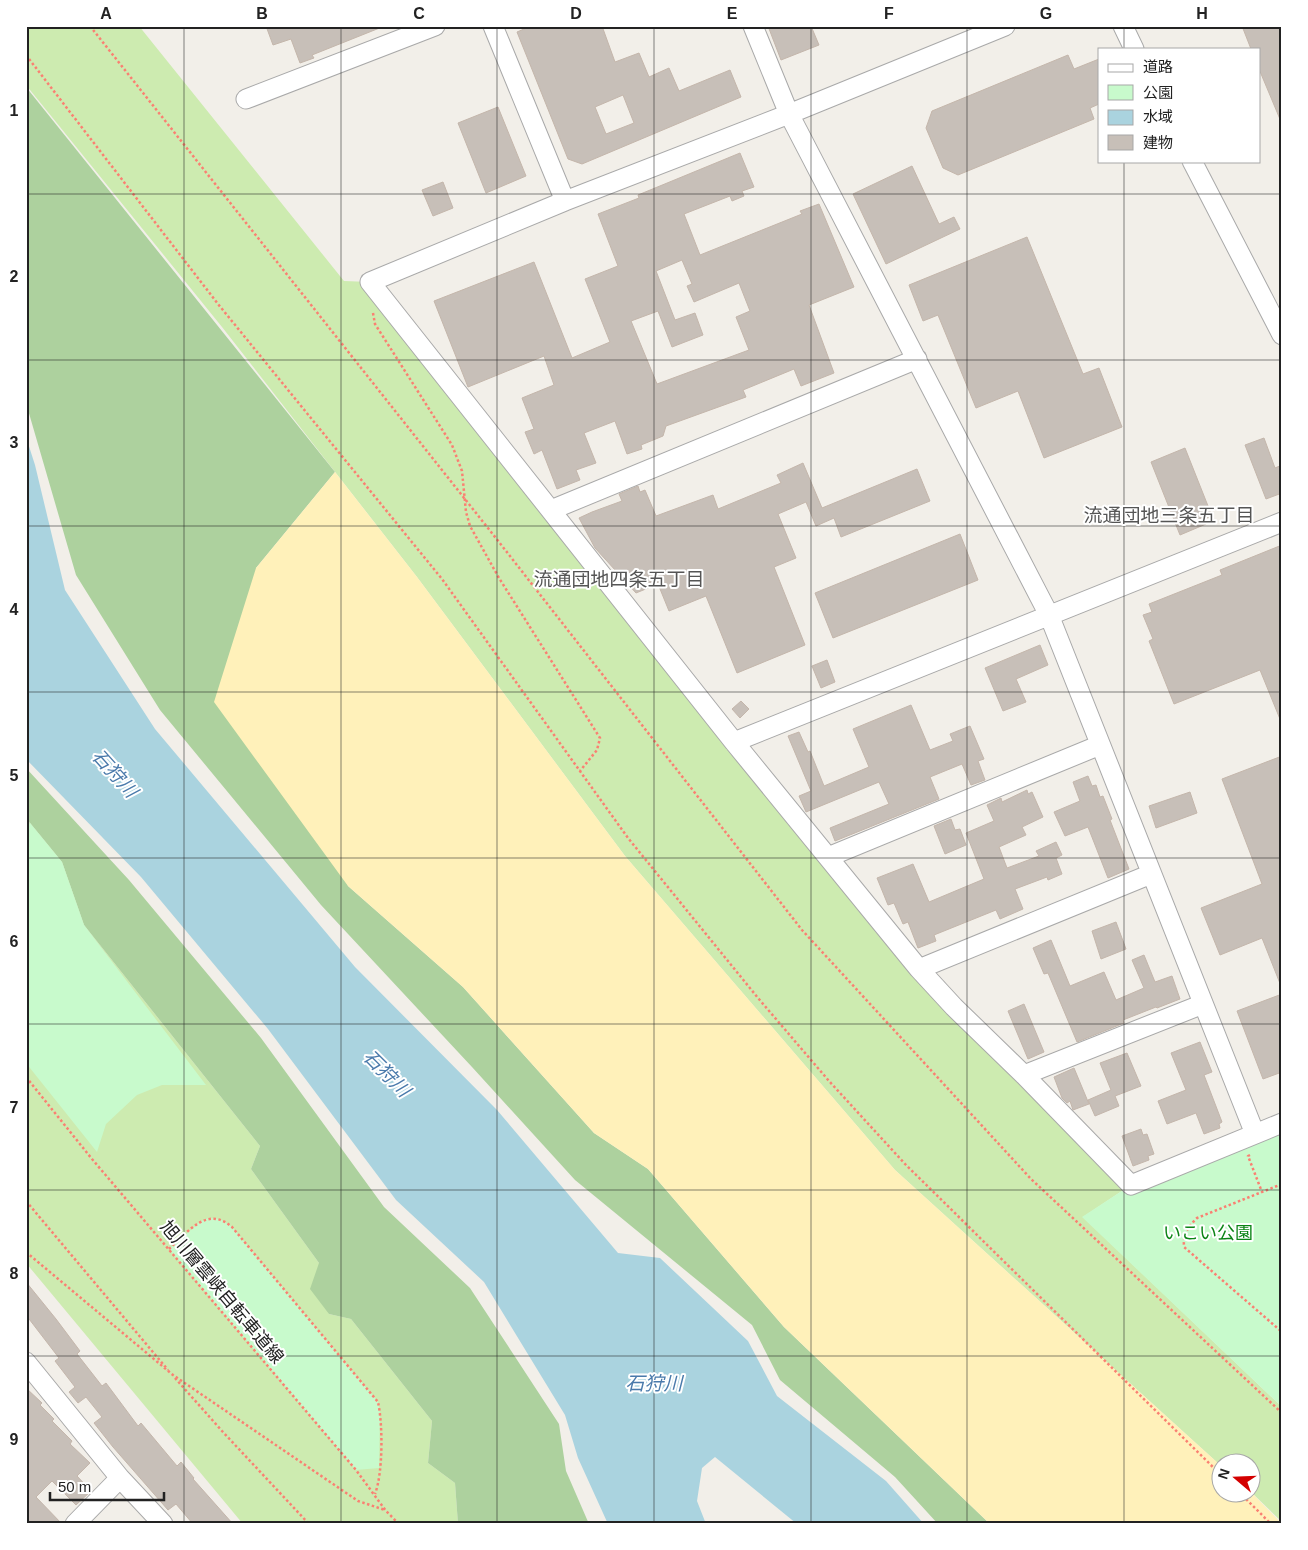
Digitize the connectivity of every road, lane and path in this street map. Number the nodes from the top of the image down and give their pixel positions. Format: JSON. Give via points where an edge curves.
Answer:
{"nodes":[{"id":1,"x":90,"y":26,"type":"edge"},
{"id":2,"x":435,"y":26,"type":"edge"},
{"id":3,"x":493,"y":26,"type":"edge"},
{"id":4,"x":753,"y":26,"type":"edge"},
{"id":5,"x":1005,"y":26,"type":"edge"},
{"id":6,"x":1123,"y":26,"type":"edge"},
{"id":7,"x":1134,"y":48,"type":"edge"},
{"id":8,"x":26,"y":55,"type":"edge"},
{"id":9,"x":246,"y":100,"type":"dead end"},
{"id":10,"x":789,"y":114,"type":"junction"},
{"id":11,"x":1193,"y":162,"type":"edge"},
{"id":12,"x":565,"y":201,"type":"junction"},
{"id":13,"x":377,"y":291,"type":"junction"},
{"id":14,"x":1282,"y":335,"type":"edge"},
{"id":15,"x":917,"y":359,"type":"junction"},
{"id":16,"x":465,"y":500,"type":"junction"},
{"id":17,"x":550,"y":510,"type":"junction"},
{"id":18,"x":1282,"y":522,"type":"edge"},
{"id":19,"x":1048,"y":614,"type":"junction"},
{"id":20,"x":734,"y":742,"type":"junction"},
{"id":21,"x":1100,"y":745,"type":"junction"},
{"id":22,"x":580,"y":771,"type":"junction"},
{"id":23,"x":828,"y":857,"type":"junction"},
{"id":24,"x":1151,"y":874,"type":"junction"},
{"id":25,"x":919,"y":969,"type":"junction"},
{"id":26,"x":1203,"y":1004,"type":"junction"},
{"id":27,"x":1024,"y":1075,"type":"junction"},
{"id":28,"x":26,"y":1076,"type":"edge"},
{"id":29,"x":1282,"y":1123,"type":"edge"},
{"id":30,"x":1255,"y":1134,"type":"junction"},
{"id":31,"x":1255,"y":1154,"type":"dead end"},
{"id":32,"x":1282,"y":1184,"type":"edge"},
{"id":33,"x":1262,"y":1192,"type":"junction"},
{"id":34,"x":26,"y":1200,"type":"edge"},
{"id":35,"x":169,"y":1249,"type":"junction"},
{"id":36,"x":26,"y":1252,"type":"edge"},
{"id":37,"x":1282,"y":1332,"type":"edge"},
{"id":38,"x":26,"y":1362,"type":"edge"},
{"id":39,"x":173,"y":1375,"type":"junction"},
{"id":40,"x":1282,"y":1413,"type":"edge"},
{"id":41,"x":1210,"y":1464,"type":"edge"},
{"id":42,"x":120,"y":1478,"type":"junction"},
{"id":43,"x":375,"y":1494,"type":"junction"},
{"id":44,"x":1249,"y":1502,"type":"edge"},
{"id":45,"x":386,"y":1511,"type":"junction"},
{"id":46,"x":75,"y":1524,"type":"edge"},
{"id":47,"x":162,"y":1524,"type":"edge"},
{"id":48,"x":309,"y":1524,"type":"edge"},
{"id":49,"x":399,"y":1524,"type":"edge"},
{"id":50,"x":1271,"y":1524,"type":"edge"}],
"edges":[{"from":1,"to":16,"type":"path"},
{"from":2,"to":9,"type":"street"},
{"from":3,"to":12,"type":"street"},
{"from":4,"to":10,"type":"street"},
{"from":5,"to":10,"type":"street"},
{"from":6,"to":7,"type":"street"},
{"from":8,"to":22,"type":"path","via":[[218,304],[442,578]]},
{"from":10,"to":12,"type":"street"},
{"from":10,"to":15,"type":"street"},
{"from":11,"to":14,"type":"street"},
{"from":12,"to":13,"type":"street","via":[[370,282]]},
{"from":13,"to":16,"type":"path","via":[[372,311],[375,324],[452,445],[462,471]]},
{"from":13,"to":17,"type":"street"},
{"from":15,"to":17,"type":"street"},
{"from":15,"to":19,"type":"street"},
{"from":16,"to":22,"type":"path","via":[[470,526],[498,578],[600,738],[597,750]]},
{"from":16,"to":40,"type":"path","via":[[802,930],[1030,1179]]},
{"from":17,"to":20,"type":"street"},
{"from":18,"to":19,"type":"street"},
{"from":19,"to":20,"type":"street"},
{"from":19,"to":21,"type":"street"},
{"from":20,"to":23,"type":"street"},
{"from":21,"to":23,"type":"street"},
{"from":21,"to":24,"type":"street"},
{"from":22,"to":41,"type":"path","via":[[628,838],[829,1081],[906,1165]]},
{"from":23,"to":25,"type":"street"},
{"from":24,"to":25,"type":"street"},
{"from":24,"to":26,"type":"street"},
{"from":25,"to":27,"type":"street"},
{"from":26,"to":27,"type":"street"},
{"from":26,"to":30,"type":"street"},
{"from":27,"to":30,"type":"street","via":[[1131,1184]]},
{"from":28,"to":35,"type":"path","name":"旭川層雲峡自転車道線"},
{"from":29,"to":30,"type":"street"},
{"from":31,"to":33,"type":"path","via":[[1248,1156]]},
{"from":32,"to":33,"type":"path"},
{"from":33,"to":37,"type":"path","via":[[1197,1218],[1183,1236],[1184,1248]]},
{"from":34,"to":39,"type":"path"},
{"from":35,"to":43,"type":"path","name":"旭川層雲峡自転車道線"},
{"from":35,"to":43,"type":"path","via":[[200,1221],[220,1218],[232,1226],[378,1402],[381,1442]]},
{"from":36,"to":39,"type":"path"},
{"from":38,"to":42,"type":"street"},
{"from":39,"to":45,"type":"path","via":[[358,1501]]},
{"from":39,"to":48,"type":"path"},
{"from":42,"to":46,"type":"street"},
{"from":42,"to":47,"type":"street"},
{"from":43,"to":45,"type":"path","name":"旭川層雲峡自転車道線"},
{"from":44,"to":50,"type":"path"},
{"from":45,"to":49,"type":"path","name":"旭川層雲峡自転車道線"}]}
